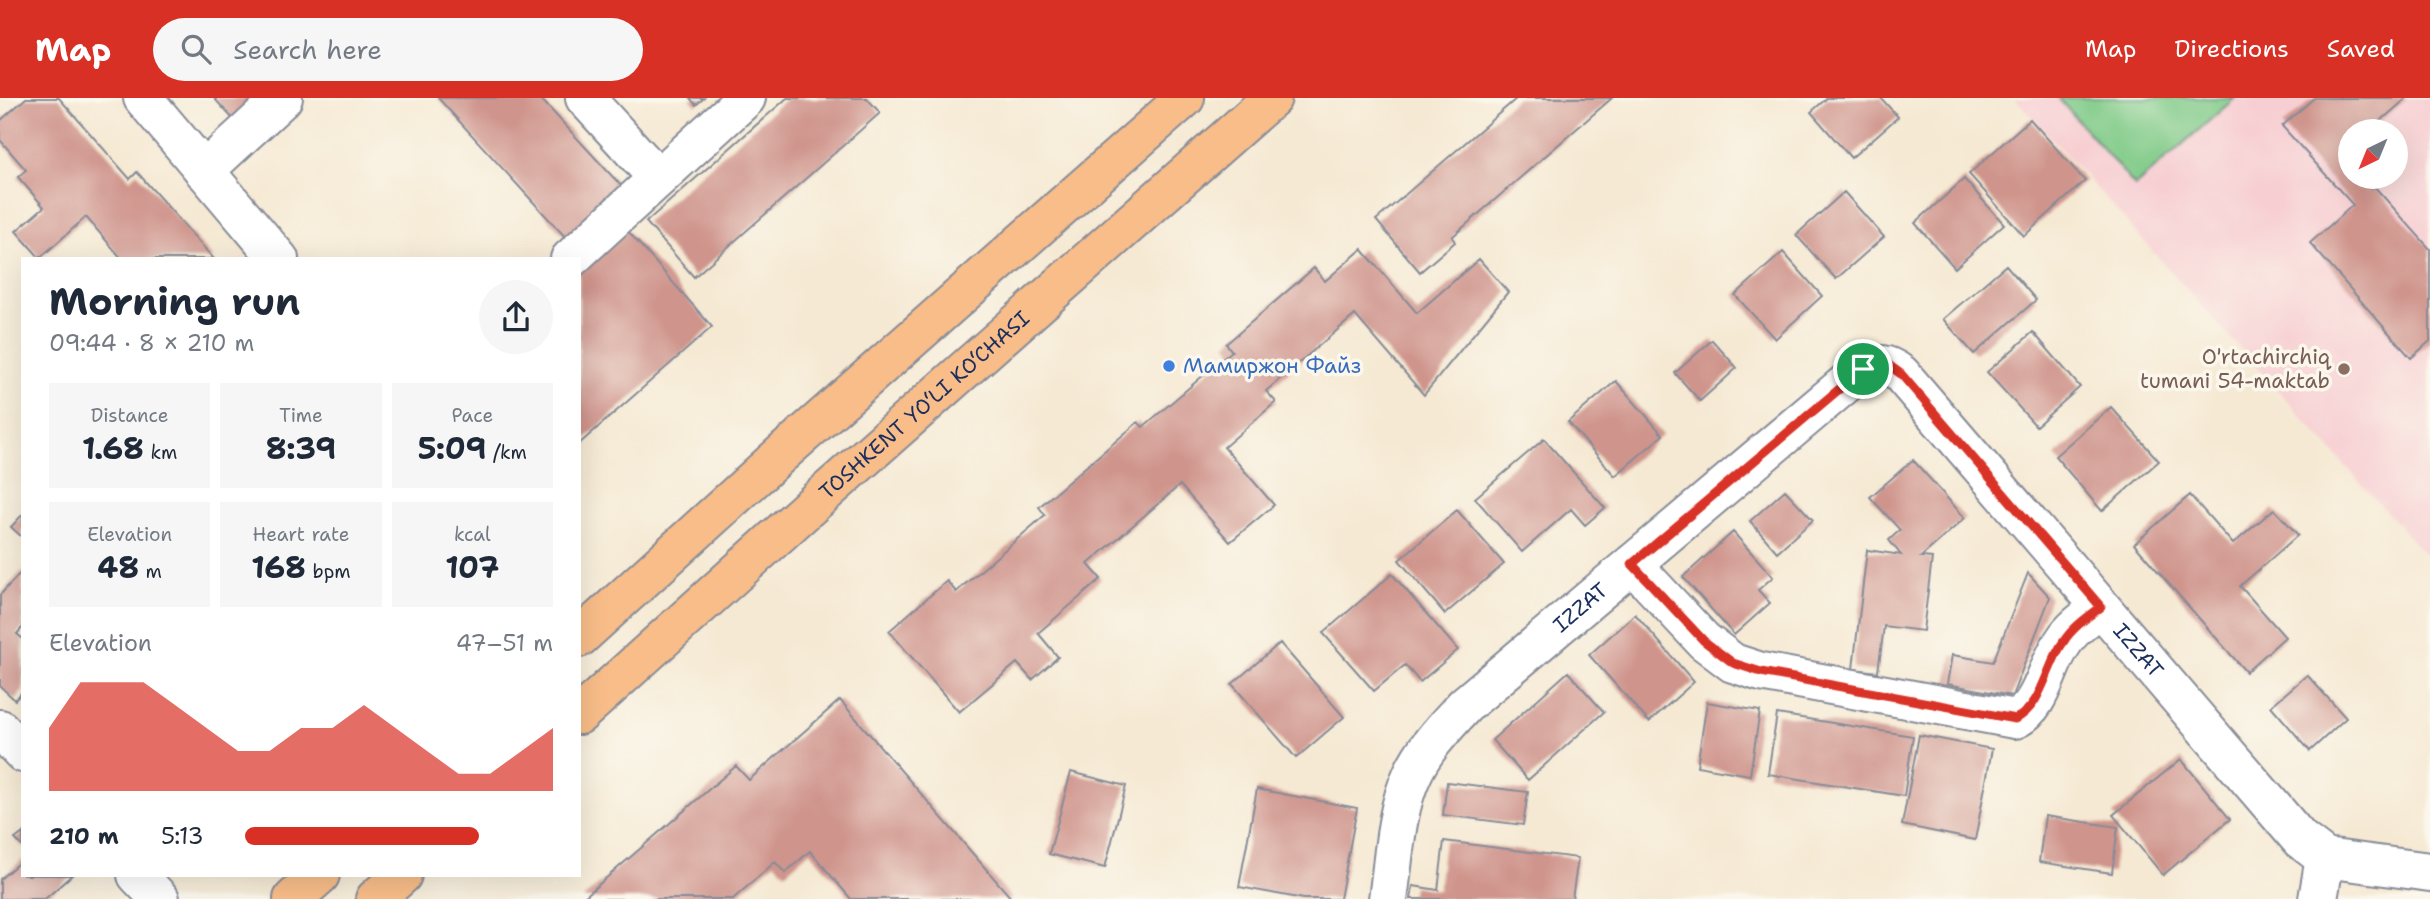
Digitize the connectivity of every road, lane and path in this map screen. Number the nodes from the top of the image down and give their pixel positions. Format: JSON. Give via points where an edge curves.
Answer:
{"nodes":[{"id":1,"x":143,"y":98,"type":"edge"},
{"id":2,"x":283,"y":98,"type":"edge"},
{"id":3,"x":585,"y":98,"type":"edge"},
{"id":4,"x":746,"y":98,"type":"edge"},
{"id":5,"x":1185,"y":98,"type":"edge"},
{"id":6,"x":1272,"y":98,"type":"edge"},
{"id":7,"x":204,"y":171,"type":"junction"},
{"id":8,"x":658,"y":178,"type":"junction"},
{"id":9,"x":277,"y":257,"type":"edge"},
{"id":10,"x":572,"y":257,"type":"edge"},
{"id":11,"x":1632,"y":564,"type":"junction"},
{"id":12,"x":2101,"y":607,"type":"junction"},
{"id":13,"x":583,"y":626,"type":"edge"},
{"id":14,"x":581,"y":713,"type":"edge"},
{"id":15,"x":0,"y":729,"type":"edge"},
{"id":16,"x":21,"y":751,"type":"edge"},
{"id":17,"x":2325,"y":858,"type":"junction"},
{"id":18,"x":2430,"y":872,"type":"edge"},
{"id":19,"x":139,"y":877,"type":"edge"},
{"id":20,"x":318,"y":877,"type":"edge"},
{"id":21,"x":400,"y":877,"type":"edge"},
{"id":22,"x":160,"y":899,"type":"edge"},
{"id":23,"x":293,"y":899,"type":"edge"},
{"id":24,"x":375,"y":899,"type":"edge"},
{"id":25,"x":1388,"y":899,"type":"edge"},
{"id":26,"x":2318,"y":899,"type":"edge"}],
"edges":[{"from":1,"to":7,"type":"street"},
{"from":2,"to":7,"type":"street"},
{"from":3,"to":8,"type":"street"},
{"from":4,"to":8,"type":"street"},
{"from":5,"to":13,"type":"highway"},
{"from":6,"to":14,"type":"highway","name":"TOSHKENT YO‘LI KO‘CHASI"},
{"from":7,"to":9,"type":"street"},
{"from":8,"to":10,"type":"street"},
{"from":11,"to":12,"type":"street","via":[[1704,641],[1733,663],[2015,719],[2034,703],[2064,639]]},
{"from":11,"to":12,"type":"street","name":"IZZAT","via":[[1863,369],[1887,364],[1901,374]]},
{"from":11,"to":25,"type":"street","name":"IZZAT","via":[[1465,705],[1432,741],[1411,776]]},
{"from":12,"to":17,"type":"street","name":"IZZAT","via":[[2300,839]]},
{"from":15,"to":16,"type":"street"},
{"from":17,"to":18,"type":"street"},
{"from":17,"to":26,"type":"street"},
{"from":19,"to":22,"type":"street"},
{"from":20,"to":23,"type":"highway"},
{"from":21,"to":24,"type":"highway"}]}
